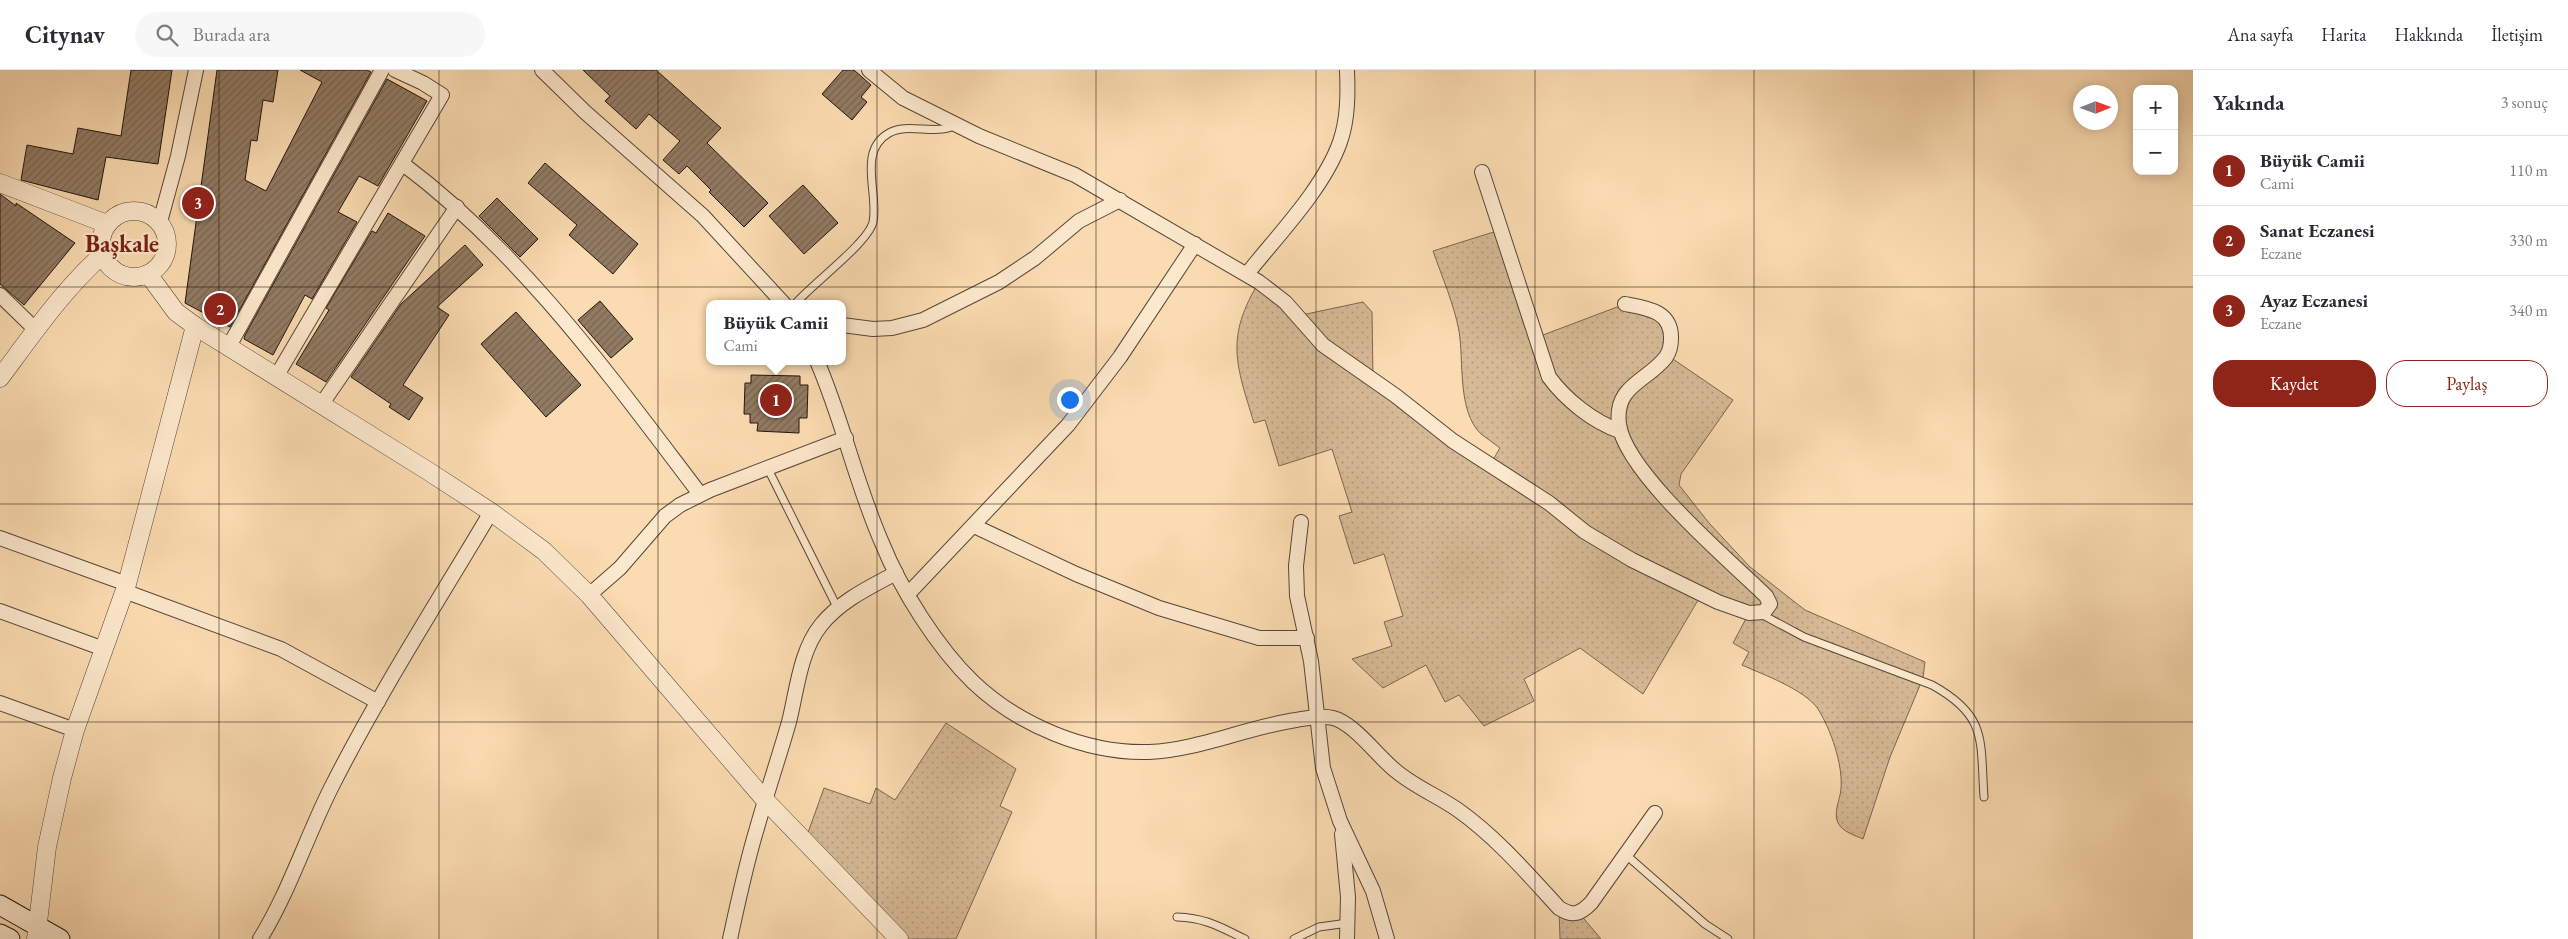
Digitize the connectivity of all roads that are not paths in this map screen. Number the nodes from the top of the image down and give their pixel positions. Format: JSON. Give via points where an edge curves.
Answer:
{"nodes":[{"id":1,"x":196,"y":70,"type":"edge"},
{"id":2,"x":382,"y":70,"type":"edge"},
{"id":3,"x":395,"y":70,"type":"edge"},
{"id":4,"x":542,"y":70,"type":"edge"},
{"id":5,"x":869,"y":70,"type":"edge"},
{"id":6,"x":1348,"y":70,"type":"edge"},
{"id":7,"x":956,"y":124,"type":"junction"},
{"id":8,"x":403,"y":164,"type":"junction"},
{"id":9,"x":1482,"y":172,"type":"dead end"},
{"id":10,"x":0,"y":183,"type":"edge"},
{"id":11,"x":1120,"y":200,"type":"junction"},
{"id":12,"x":457,"y":207,"type":"junction"},
{"id":13,"x":160,"y":222,"type":"junction"},
{"id":14,"x":107,"y":224,"type":"junction"},
{"id":15,"x":1195,"y":244,"type":"junction"},
{"id":16,"x":102,"y":256,"type":"junction"},
{"id":17,"x":148,"y":274,"type":"junction"},
{"id":18,"x":1247,"y":274,"type":"junction"},
{"id":19,"x":0,"y":295,"type":"edge"},
{"id":20,"x":780,"y":300,"type":"edge"},
{"id":21,"x":799,"y":300,"type":"edge"},
{"id":22,"x":1625,"y":304,"type":"dead end"},
{"id":23,"x":195,"y":326,"type":"junction"},
{"id":24,"x":846,"y":326,"type":"edge"},
{"id":25,"x":36,"y":330,"type":"junction"},
{"id":26,"x":228,"y":348,"type":"junction"},
{"id":27,"x":819,"y":365,"type":"edge"},
{"id":28,"x":276,"y":377,"type":"junction"},
{"id":29,"x":0,"y":378,"type":"edge"},
{"id":30,"x":322,"y":405,"type":"junction"},
{"id":31,"x":1620,"y":431,"type":"junction"},
{"id":32,"x":846,"y":438,"type":"junction"},
{"id":33,"x":768,"y":469,"type":"junction"},
{"id":34,"x":700,"y":494,"type":"junction"},
{"id":35,"x":490,"y":512,"type":"junction"},
{"id":36,"x":1301,"y":522,"type":"dead end"},
{"id":37,"x":974,"y":526,"type":"junction"},
{"id":38,"x":0,"y":538,"type":"edge"},
{"id":39,"x":896,"y":573,"type":"junction"},
{"id":40,"x":126,"y":587,"type":"junction"},
{"id":41,"x":908,"y":594,"type":"junction"},
{"id":42,"x":589,"y":595,"type":"junction"},
{"id":43,"x":838,"y":609,"type":"junction"},
{"id":44,"x":0,"y":611,"type":"edge"},
{"id":45,"x":1758,"y":613,"type":"junction"},
{"id":46,"x":1307,"y":638,"type":"junction"},
{"id":47,"x":104,"y":649,"type":"junction"},
{"id":48,"x":378,"y":702,"type":"junction"},
{"id":49,"x":0,"y":703,"type":"edge"},
{"id":50,"x":1316,"y":717,"type":"junction"},
{"id":51,"x":75,"y":730,"type":"junction"},
{"id":52,"x":1984,"y":797,"type":"dead end"},
{"id":53,"x":765,"y":800,"type":"junction"},
{"id":54,"x":1656,"y":813,"type":"dead end"},
{"id":55,"x":1340,"y":821,"type":"junction"},
{"id":56,"x":1625,"y":854,"type":"junction"},
{"id":57,"x":0,"y":904,"type":"edge"},
{"id":58,"x":1177,"y":917,"type":"dead end"},
{"id":59,"x":1348,"y":923,"type":"junction"},
{"id":60,"x":37,"y":932,"type":"edge"},
{"id":61,"x":0,"y":934,"type":"edge"},
{"id":62,"x":10,"y":939,"type":"edge"},
{"id":63,"x":60,"y":939,"type":"edge"},
{"id":64,"x":260,"y":939,"type":"edge"},
{"id":65,"x":730,"y":939,"type":"edge"},
{"id":66,"x":899,"y":939,"type":"edge"},
{"id":67,"x":1245,"y":939,"type":"edge"},
{"id":68,"x":1294,"y":939,"type":"edge"},
{"id":69,"x":1348,"y":939,"type":"edge"},
{"id":70,"x":1387,"y":939,"type":"edge"},
{"id":71,"x":1728,"y":939,"type":"edge"}],
"edges":[{"from":1,"to":13,"type":"street"},
{"from":2,"to":26,"type":"street"},
{"from":3,"to":8,"type":"street","via":[[442,96]]},
{"from":4,"to":20,"type":"street","via":[[703,216]]},
{"from":5,"to":7,"type":"street","via":[[903,98]]},
{"from":6,"to":18,"type":"street","via":[[1345,118],[1333,158],[1317,185]]},
{"from":7,"to":11,"type":"street","via":[[1075,175]]},
{"from":7,"to":21,"type":"lane","via":[[940,130],[896,131],[881,140],[871,160],[874,210],[869,232]]},
{"from":8,"to":12,"type":"street"},
{"from":8,"to":28,"type":"street"},
{"from":9,"to":31,"type":"street","via":[[1548,377],[1568,399]]},
{"from":10,"to":14,"type":"street"},
{"from":11,"to":15,"type":"street"},
{"from":11,"to":24,"type":"street","via":[[1079,221],[1035,258],[999,282],[923,320],[892,328]]},
{"from":12,"to":30,"type":"street"},
{"from":12,"to":34,"type":"street","via":[[515,264],[568,324]]},
{"from":13,"to":14,"type":"street","via":[[146,212],[136,210],[120,213]]},
{"from":13,"to":17,"type":"street","via":[[166,237],[166,254],[161,264]]},
{"from":14,"to":16,"type":"street","via":[[101,239]]},
{"from":15,"to":18,"type":"street"},
{"from":15,"to":37,"type":"street","via":[[1093,394]]},
{"from":16,"to":17,"type":"street","via":[[112,269],[122,275]]},
{"from":16,"to":25,"type":"street","via":[[79,276]]},
{"from":17,"to":23,"type":"street","via":[[176,312]]},
{"from":18,"to":45,"type":"street","via":[[1273,291],[1335,354],[1453,441],[1549,503],[1585,532],[1632,560],[1718,602],[1737,610]]},
{"from":19,"to":25,"type":"street"},
{"from":22,"to":31,"type":"street","via":[[1663,315],[1668,323],[1671,346],[1661,362],[1623,397],[1618,410]]},
{"from":23,"to":26,"type":"street"},
{"from":23,"to":40,"type":"street"},
{"from":25,"to":29,"type":"street"},
{"from":26,"to":28,"type":"street"},
{"from":27,"to":32,"type":"street"},
{"from":28,"to":30,"type":"street"},
{"from":30,"to":35,"type":"street"},
{"from":31,"to":45,"type":"street","via":[[1626,448],[1654,484],[1766,596],[1769,608]]},
{"from":32,"to":33,"type":"street"},
{"from":32,"to":39,"type":"street","via":[[879,536]]},
{"from":33,"to":34,"type":"street"},
{"from":33,"to":43,"type":"lane"},
{"from":34,"to":42,"type":"street","via":[[665,516],[620,568]]},
{"from":35,"to":42,"type":"street","via":[[544,551]]},
{"from":35,"to":48,"type":"street"},
{"from":36,"to":46,"type":"street","via":[[1296,580]]},
{"from":37,"to":41,"type":"street"},
{"from":37,"to":46,"type":"street","via":[[1076,574],[1159,608],[1259,638]]},
{"from":38,"to":40,"type":"street"},
{"from":39,"to":41,"type":"street"},
{"from":39,"to":43,"type":"street"},
{"from":40,"to":47,"type":"street"},
{"from":40,"to":48,"type":"street","via":[[282,649]]},
{"from":41,"to":50,"type":"street","via":[[960,668],[987,694],[1028,720],[1070,740],[1111,750],[1156,751],[1261,726]]},
{"from":42,"to":53,"type":"street"},
{"from":43,"to":53,"type":"street","via":[[820,626],[804,658]]},
{"from":44,"to":47,"type":"street"},
{"from":45,"to":52,"type":"lane","via":[[1804,637],[1951,695],[1975,721],[1980,735]]},
{"from":46,"to":50,"type":"street"},
{"from":47,"to":51,"type":"street"},
{"from":48,"to":64,"type":"street","via":[[331,789]]},
{"from":49,"to":51,"type":"street"},
{"from":50,"to":55,"type":"street","via":[[1323,768]]},
{"from":50,"to":56,"type":"street","via":[[1340,720],[1398,773],[1460,811],[1502,846],[1565,912],[1575,914],[1583,911]]},
{"from":51,"to":60,"type":"street","via":[[53,812]]},
{"from":53,"to":65,"type":"street"},
{"from":53,"to":66,"type":"street"},
{"from":54,"to":56,"type":"street"},
{"from":55,"to":59,"type":"street"},
{"from":55,"to":70,"type":"street","via":[[1373,891]]},
{"from":56,"to":71,"type":"lane","via":[[1705,924]]},
{"from":57,"to":60,"type":"main road"},
{"from":58,"to":67,"type":"lane","via":[[1209,921]]},
{"from":59,"to":68,"type":"lane","via":[[1319,927]]},
{"from":59,"to":69,"type":"street"},
{"from":60,"to":63,"type":"main road"},
{"from":61,"to":62,"type":"main road"}]}
